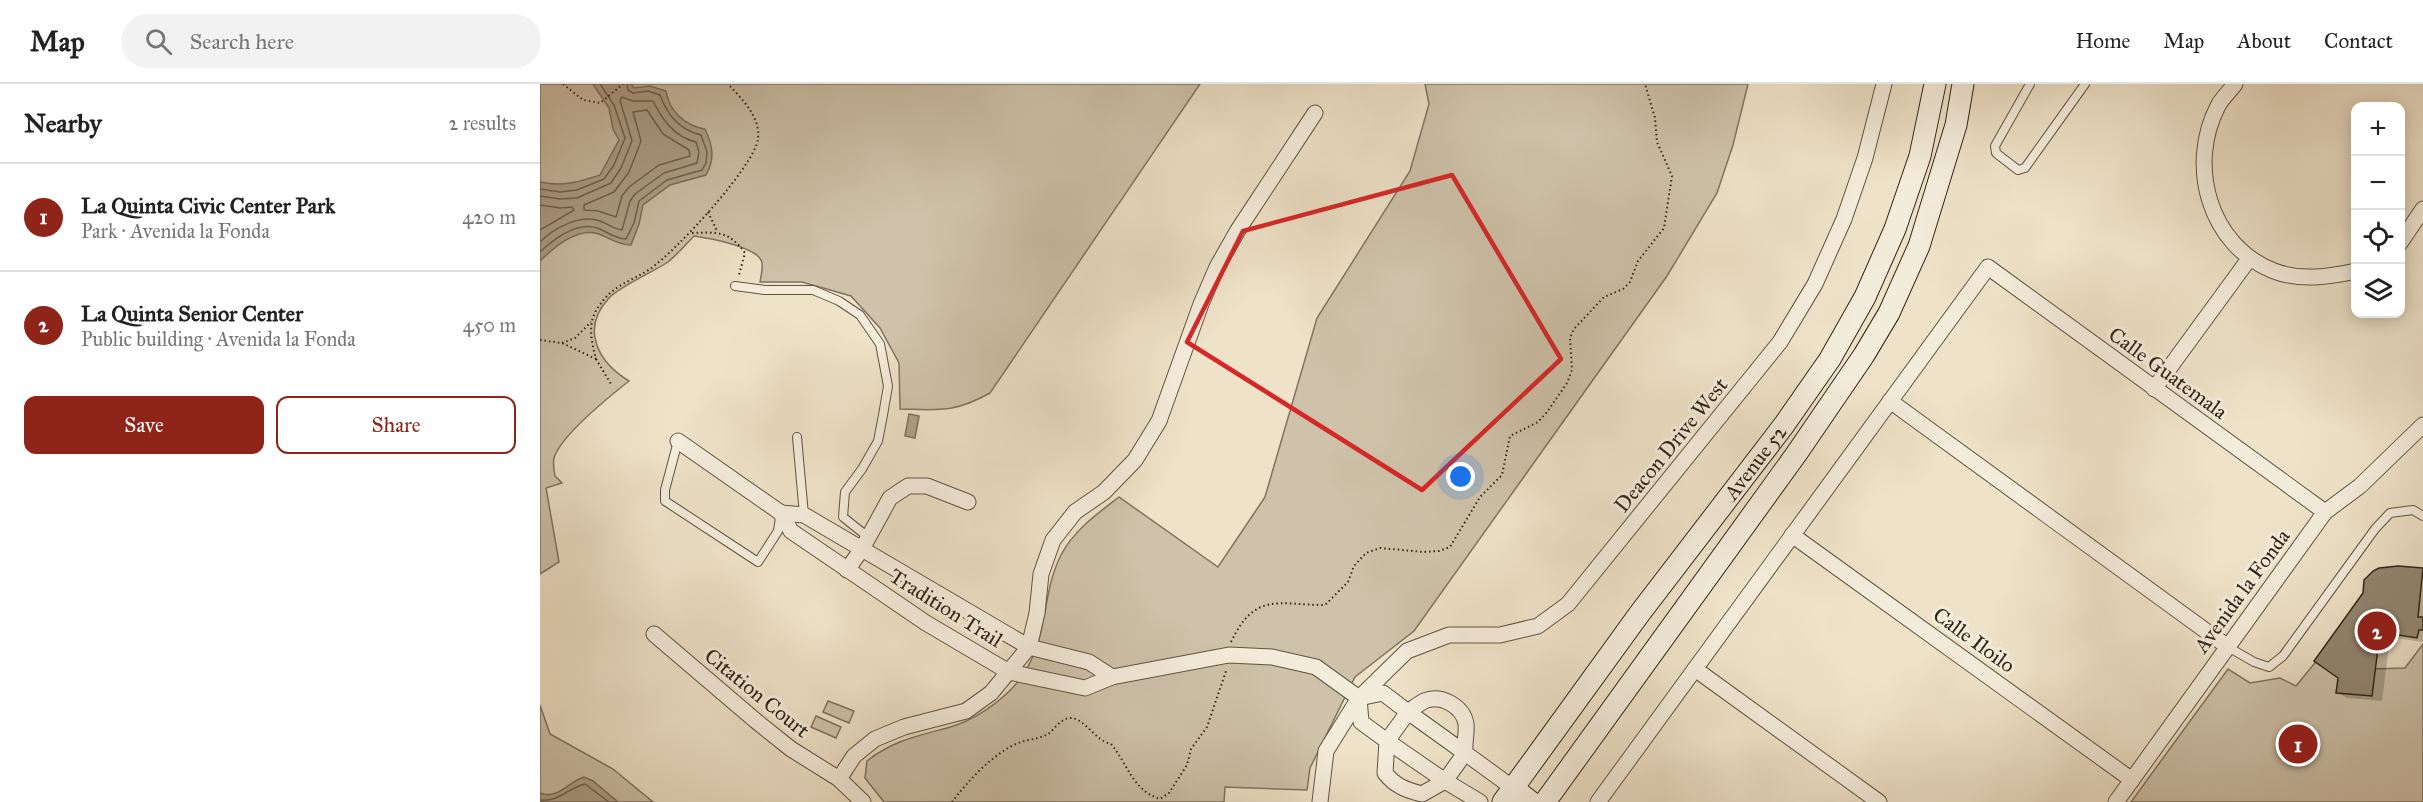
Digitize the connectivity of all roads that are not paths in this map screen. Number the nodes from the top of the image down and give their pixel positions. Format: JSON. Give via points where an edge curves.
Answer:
{"nodes":[{"id":1,"x":1884,"y":84,"type":"edge"},
{"id":2,"x":1935,"y":84,"type":"edge"},
{"id":3,"x":1963,"y":84,"type":"edge"},
{"id":4,"x":2030,"y":84,"type":"edge"},
{"id":5,"x":2085,"y":84,"type":"edge"},
{"id":6,"x":2235,"y":84,"type":"edge"},
{"id":7,"x":1315,"y":113,"type":"dead end"},
{"id":8,"x":2423,"y":209,"type":"edge"},
{"id":9,"x":2405,"y":236,"type":"edge"},
{"id":10,"x":2249,"y":259,"type":"junction"},
{"id":11,"x":2351,"y":272,"type":"edge"},
{"id":12,"x":735,"y":286,"type":"road end"},
{"id":13,"x":2154,"y":389,"type":"junction"},
{"id":14,"x":1890,"y":401,"type":"junction"},
{"id":15,"x":2423,"y":425,"type":"edge"},
{"id":16,"x":796,"y":437,"type":"dead end"},
{"id":17,"x":678,"y":441,"type":"joint"},
{"id":18,"x":968,"y":502,"type":"dead end"},
{"id":19,"x":2325,"y":512,"type":"junction"},
{"id":20,"x":781,"y":513,"type":"junction"},
{"id":21,"x":804,"y":516,"type":"junction"},
{"id":22,"x":2423,"y":516,"type":"edge"},
{"id":23,"x":1792,"y":535,"type":"junction"},
{"id":24,"x":865,"y":543,"type":"junction"},
{"id":25,"x":847,"y":570,"type":"junction"},
{"id":26,"x":654,"y":634,"type":"dead end"},
{"id":27,"x":1029,"y":647,"type":"junction"},
{"id":28,"x":2228,"y":647,"type":"junction"},
{"id":29,"x":1695,"y":669,"type":"junction"},
{"id":30,"x":1009,"y":672,"type":"junction"},
{"id":31,"x":1112,"y":677,"type":"junction"},
{"id":32,"x":1359,"y":698,"type":"junction"},
{"id":33,"x":1408,"y":712,"type":"junction"},
{"id":34,"x":1387,"y":741,"type":"junction"},
{"id":35,"x":1465,"y":753,"type":"junction"},
{"id":36,"x":839,"y":779,"type":"junction"},
{"id":37,"x":2132,"y":780,"type":"junction"},
{"id":38,"x":1445,"y":781,"type":"junction"},
{"id":39,"x":1508,"y":795,"type":"edge"},
{"id":40,"x":864,"y":802,"type":"edge"},
{"id":41,"x":1320,"y":802,"type":"edge"},
{"id":42,"x":1480,"y":802,"type":"edge"},
{"id":43,"x":1531,"y":802,"type":"edge"},
{"id":44,"x":1545,"y":802,"type":"edge"},
{"id":45,"x":1599,"y":802,"type":"edge"},
{"id":46,"x":1879,"y":802,"type":"edge"},
{"id":47,"x":2116,"y":802,"type":"edge"}],
"edges":[{"from":1,"to":32,"type":"street","name":"Deacon Drive West","via":[[1844,219],[1815,284],[1792,323],[1589,581],[1568,604],[1538,626],[1500,635],[1449,635],[1407,651]]},
{"from":2,"to":39,"type":"main road","name":"Avenue 52","via":[[1920,156],[1895,229],[1865,297],[1830,359]]},
{"from":3,"to":44,"type":"main road","name":"Avenue 52","via":[[1956,125],[1919,246],[1864,356]]},
{"from":4,"to":5,"type":"lane","via":[[1995,146],[1996,153],[2018,170],[2025,168]]},
{"from":6,"to":10,"type":"street","via":[[2219,104],[2202,162],[2215,216]]},
{"from":7,"to":27,"type":"street","via":[[1217,267],[1159,421],[1135,460],[1104,492],[1075,512],[1053,540],[1041,574]]},
{"from":8,"to":9,"type":"street"},
{"from":10,"to":11,"type":"street","via":[[2276,272],[2305,278]]},
{"from":10,"to":13,"type":"street"},
{"from":12,"to":24,"type":"lane","via":[[813,290],[860,315],[880,344],[888,386],[884,415],[878,441],[845,492],[843,517]]},
{"from":13,"to":14,"type":"street","name":"Calle Guatemala","via":[[1988,267]]},
{"from":13,"to":19,"type":"street","name":"Calle Guatemala"},
{"from":14,"to":23,"type":"street"},
{"from":14,"to":28,"type":"street"},
{"from":15,"to":19,"type":"street","name":"Avenida la Fonda","via":[[2360,486]]},
{"from":16,"to":21,"type":"lane"},
{"from":17,"to":20,"type":"street","name":"Tradition Trail"},
{"from":17,"to":20,"type":"lane","via":[[665,501],[758,562],[778,531]]},
{"from":18,"to":24,"type":"street","via":[[927,486],[908,486],[890,498]]},
{"from":19,"to":28,"type":"street","name":"Avenida la Fonda"},
{"from":20,"to":21,"type":"street","name":"Tradition Trail"},
{"from":20,"to":25,"type":"street","name":"Tradition Trail","via":[[791,531]]},
{"from":21,"to":24,"type":"street","name":"Tradition Trail"},
{"from":22,"to":28,"type":"lane","via":[[2413,510],[2390,513],[2283,656],[2269,667]]},
{"from":23,"to":29,"type":"street"},
{"from":23,"to":37,"type":"street","name":"Calle Iloilo"},
{"from":24,"to":25,"type":"street"},
{"from":24,"to":27,"type":"street","name":"Tradition Trail"},
{"from":25,"to":30,"type":"street","name":"Tradition Trail"},
{"from":26,"to":36,"type":"street","name":"Citation Court","via":[[791,749]]},
{"from":27,"to":30,"type":"street"},
{"from":27,"to":31,"type":"street","name":"Tradition Trail","via":[[1089,662]]},
{"from":28,"to":37,"type":"street","name":"Avenida la Fonda"},
{"from":29,"to":45,"type":"street"},
{"from":29,"to":46,"type":"street"},
{"from":30,"to":31,"type":"street","name":"Tradition Trail","via":[[1085,688]]},
{"from":30,"to":36,"type":"street","via":[[991,693],[966,711],[904,726],[875,739],[854,756]]},
{"from":31,"to":32,"type":"street","name":"Tradition Trail","via":[[1229,655],[1272,657],[1316,667]]},
{"from":32,"to":33,"type":"street","via":[[1383,693]]},
{"from":32,"to":34,"type":"street","via":[[1360,722]]},
{"from":32,"to":41,"type":"street","name":"Deacon Drive West","via":[[1326,751]]},
{"from":33,"to":34,"type":"street"},
{"from":33,"to":35,"type":"street"},
{"from":33,"to":35,"type":"street","via":[[1425,701],[1439,699],[1453,704],[1466,724]]},
{"from":34,"to":38,"type":"street"},
{"from":34,"to":38,"type":"street","via":[[1385,773],[1393,783],[1422,794]]},
{"from":35,"to":38,"type":"street"},
{"from":35,"to":39,"type":"street"},
{"from":36,"to":40,"type":"street","name":"Citation Court"},
{"from":37,"to":47,"type":"street","name":"Avenida la Fonda"},
{"from":38,"to":42,"type":"street"},
{"from":39,"to":43,"type":"main road"}]}
